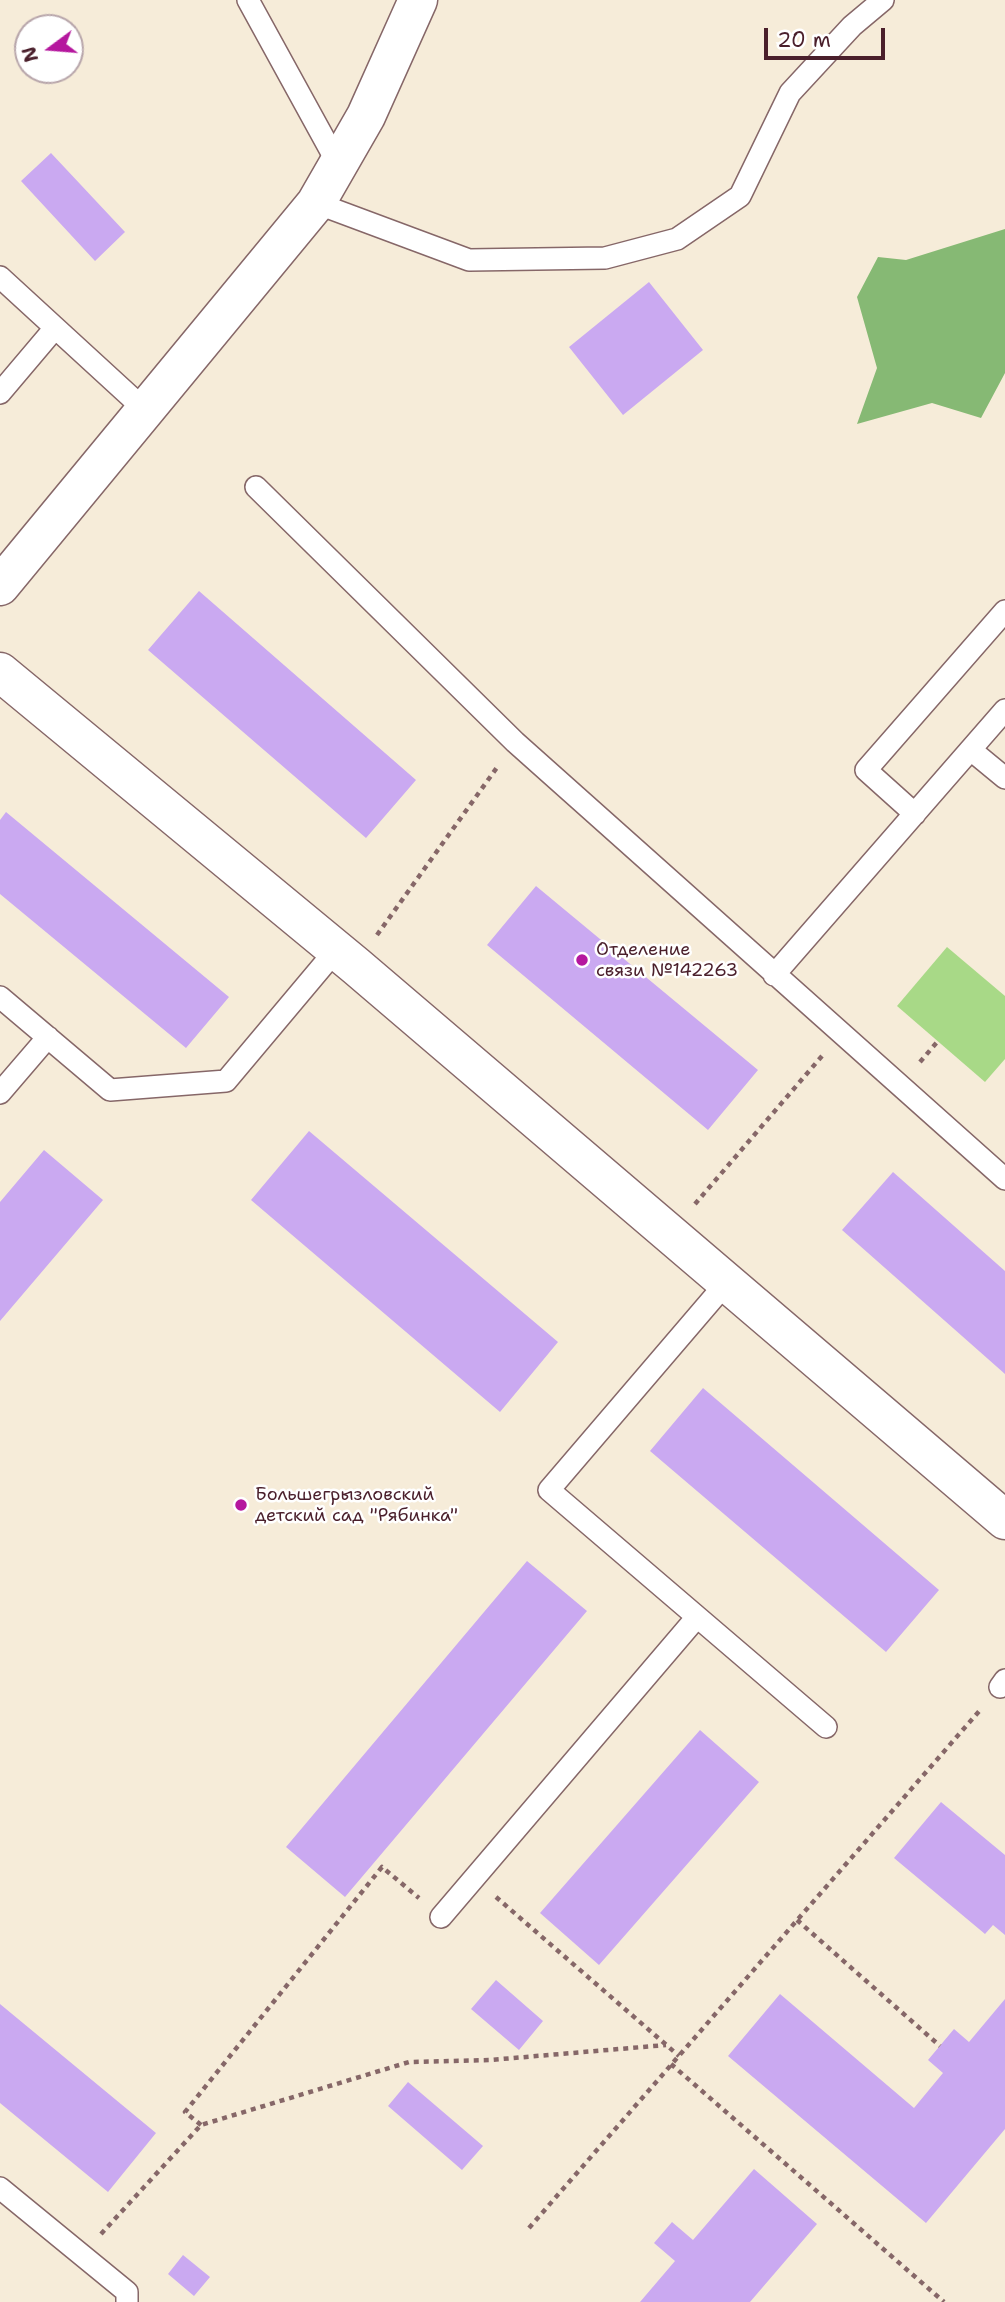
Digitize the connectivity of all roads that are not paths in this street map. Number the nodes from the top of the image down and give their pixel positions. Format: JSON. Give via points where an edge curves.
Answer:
{"nodes":[{"id":1,"x":248,"y":0,"type":"edge"},
{"id":2,"x":418,"y":0,"type":"edge"},
{"id":3,"x":883,"y":0,"type":"edge"},
{"id":4,"x":338,"y":164,"type":"junction"},
{"id":5,"x":316,"y":203,"type":"junction"},
{"id":6,"x":0,"y":277,"type":"edge"},
{"id":7,"x":55,"y":328,"type":"junction"},
{"id":8,"x":0,"y":393,"type":"edge"},
{"id":9,"x":145,"y":410,"type":"junction"},
{"id":10,"x":256,"y":487,"type":"dead end"},
{"id":11,"x":0,"y":586,"type":"edge"},
{"id":12,"x":1005,"y":611,"type":"edge"},
{"id":13,"x":0,"y":672,"type":"edge"},
{"id":14,"x":1005,"y":710,"type":"edge"},
{"id":15,"x":971,"y":750,"type":"junction"},
{"id":16,"x":1005,"y":778,"type":"edge"},
{"id":17,"x":915,"y":814,"type":"junction"},
{"id":18,"x":346,"y":958,"type":"junction"},
{"id":19,"x":774,"y":975,"type":"junction"},
{"id":20,"x":0,"y":997,"type":"edge"},
{"id":21,"x":48,"y":1037,"type":"junction"},
{"id":22,"x":0,"y":1093,"type":"edge"},
{"id":23,"x":1005,"y":1180,"type":"edge"},
{"id":24,"x":727,"y":1282,"type":"junction"},
{"id":25,"x":1005,"y":1520,"type":"edge"},
{"id":26,"x":697,"y":1616,"type":"junction"},
{"id":27,"x":826,"y":1727,"type":"dead end"},
{"id":28,"x":441,"y":1917,"type":"road end"},
{"id":29,"x":0,"y":2188,"type":"edge"},
{"id":30,"x":127,"y":2302,"type":"edge"}],
"edges":[{"from":1,"to":4,"type":"lane"},
{"from":2,"to":4,"type":"street","via":[[366,116]]},
{"from":3,"to":5,"type":"lane","via":[[852,26],[790,93],[740,196],[677,239],[605,258],[469,260]]},
{"from":4,"to":5,"type":"street"},
{"from":5,"to":9,"type":"street"},
{"from":6,"to":7,"type":"lane"},
{"from":7,"to":8,"type":"lane"},
{"from":7,"to":9,"type":"lane"},
{"from":9,"to":11,"type":"street"},
{"from":10,"to":19,"type":"lane","via":[[515,742]]},
{"from":12,"to":17,"type":"lane","via":[[866,770]]},
{"from":13,"to":18,"type":"street"},
{"from":14,"to":15,"type":"lane"},
{"from":15,"to":16,"type":"lane"},
{"from":15,"to":17,"type":"lane"},
{"from":17,"to":19,"type":"lane"},
{"from":18,"to":21,"type":"lane","via":[[226,1081],[110,1090]]},
{"from":18,"to":24,"type":"street"},
{"from":19,"to":23,"type":"lane"},
{"from":20,"to":21,"type":"lane"},
{"from":21,"to":22,"type":"lane"},
{"from":24,"to":25,"type":"street"},
{"from":24,"to":26,"type":"lane","via":[[549,1490]]},
{"from":26,"to":27,"type":"lane"},
{"from":26,"to":28,"type":"lane"},
{"from":29,"to":30,"type":"lane","via":[[127,2292]]}]}
